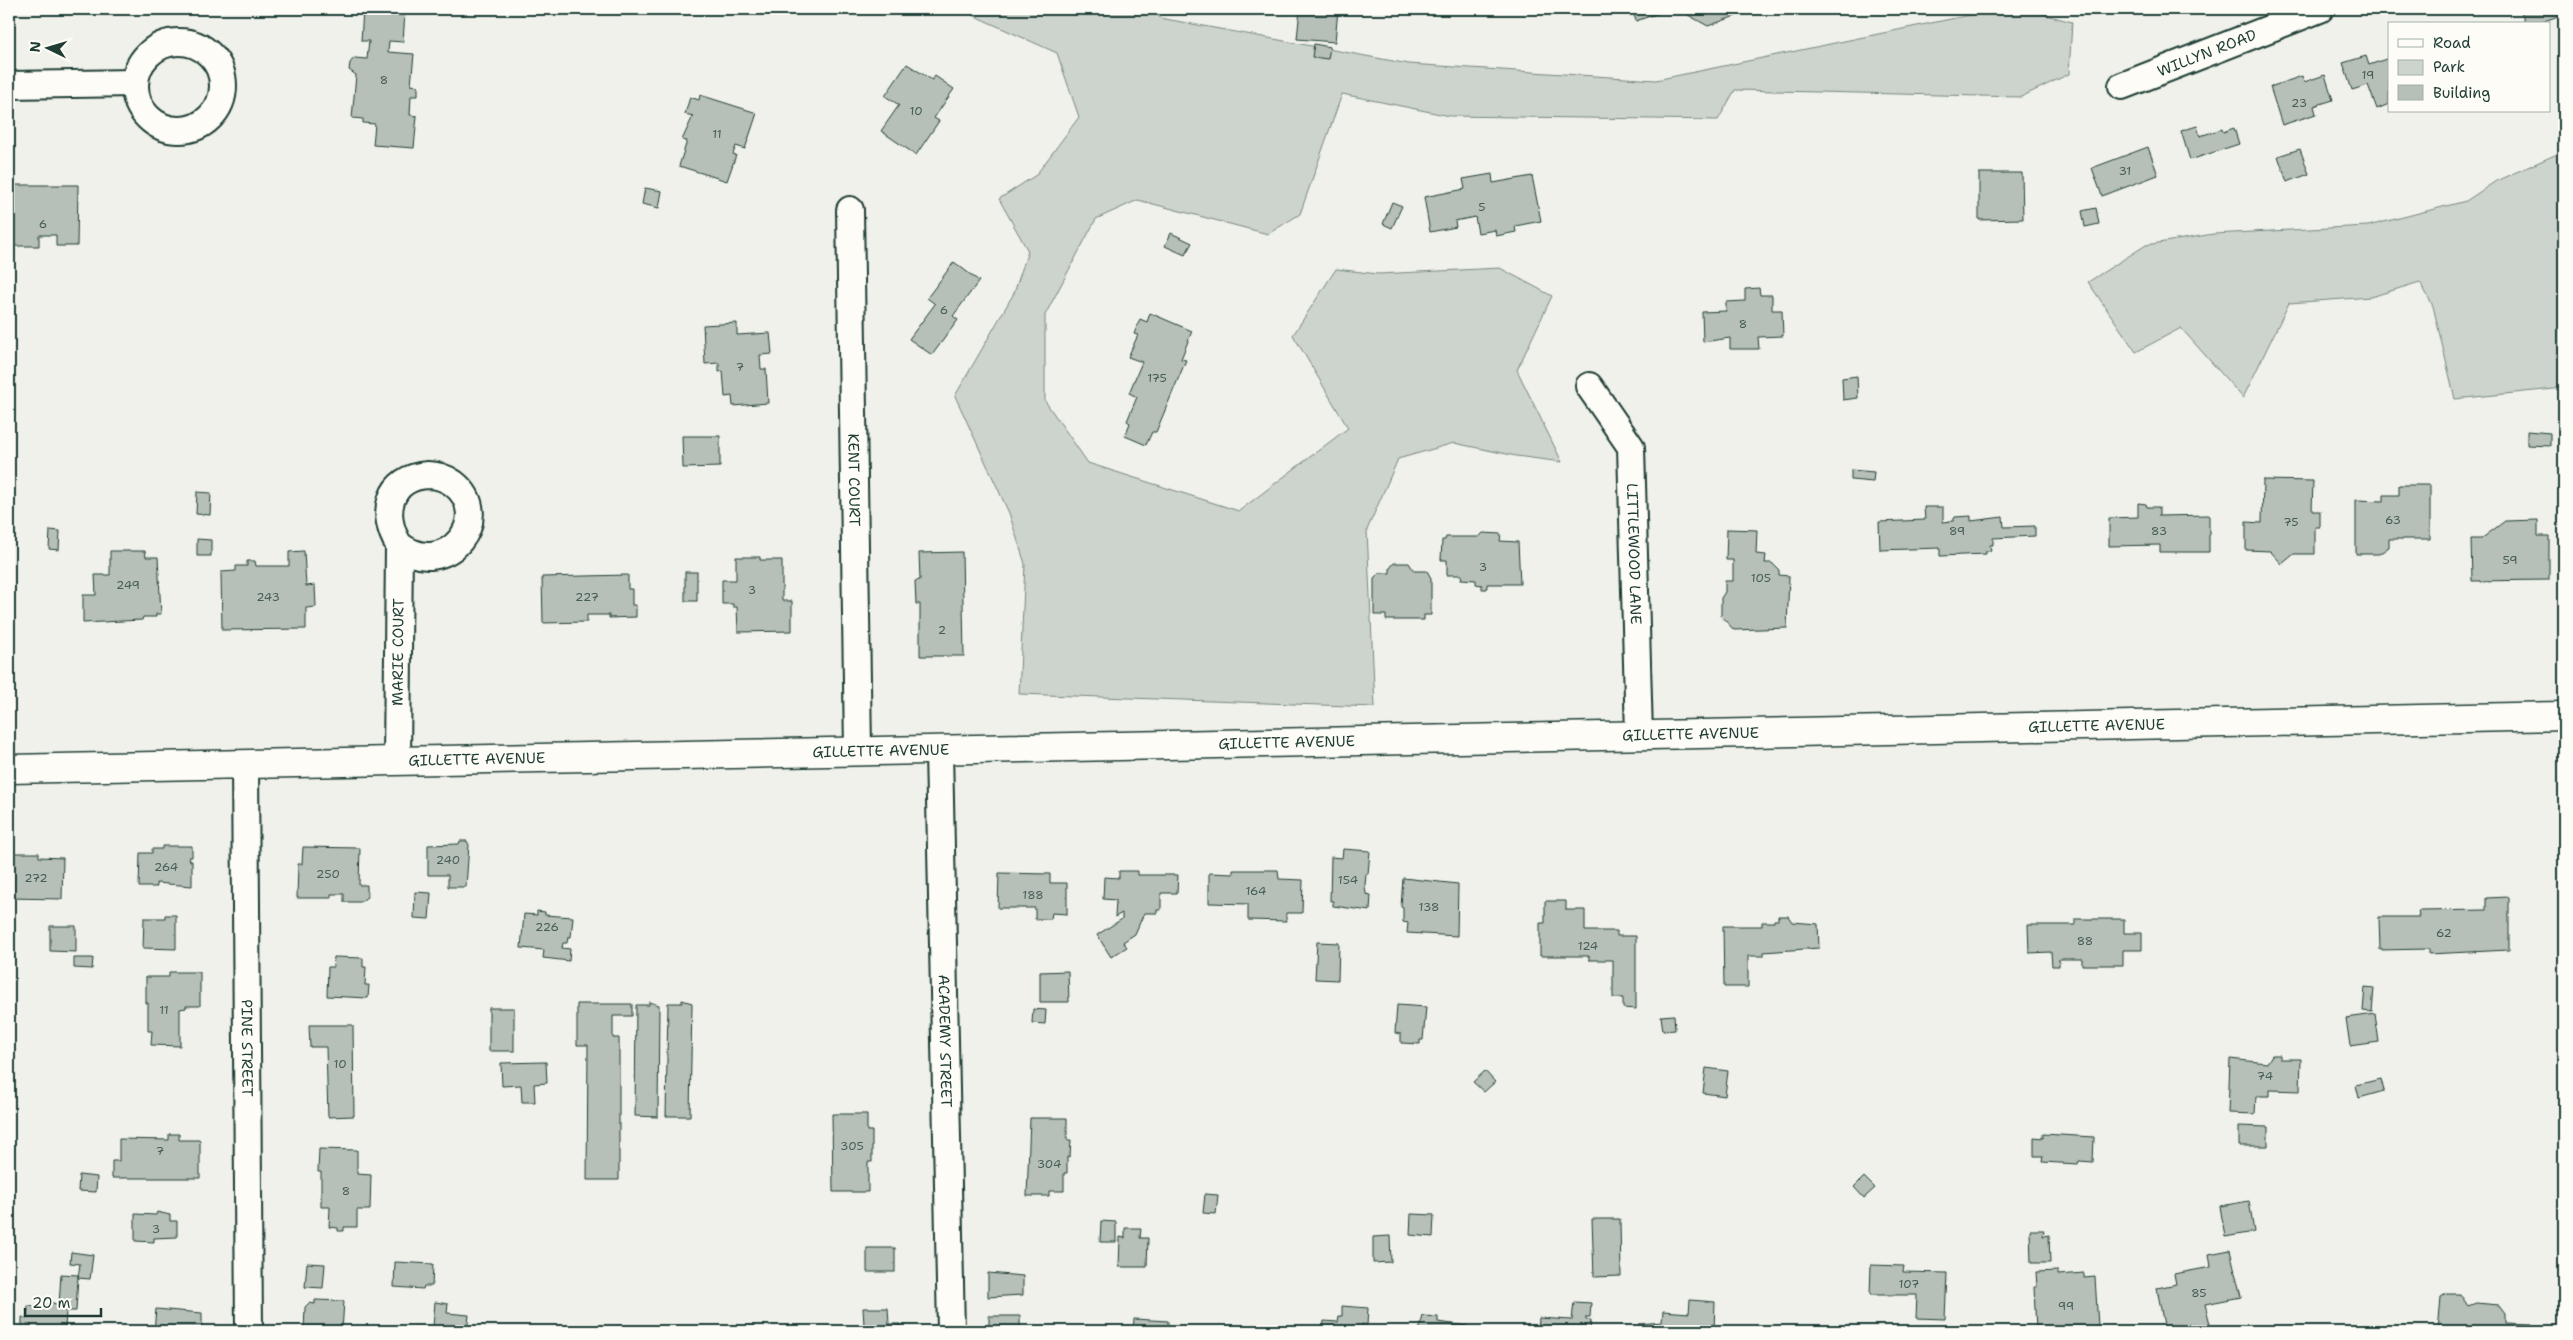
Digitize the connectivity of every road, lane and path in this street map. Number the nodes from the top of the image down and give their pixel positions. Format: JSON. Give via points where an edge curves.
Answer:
{"nodes":[{"id":1,"x":2320,"y":9,"type":"edge"},
{"id":2,"x":135,"y":83,"type":"dead end"},
{"id":3,"x":9,"y":85,"type":"edge"},
{"id":4,"x":2122,"y":86,"type":"dead end"},
{"id":5,"x":850,"y":210,"type":"dead end"},
{"id":6,"x":1589,"y":386,"type":"dead end"},
{"id":7,"x":400,"y":545,"type":"dead end"},
{"id":8,"x":2564,"y":716,"type":"edge"},
{"id":9,"x":1639,"y":735,"type":"junction"},
{"id":10,"x":858,"y":750,"type":"junction"},
{"id":11,"x":939,"y":751,"type":"junction"},
{"id":12,"x":397,"y":761,"type":"junction"},
{"id":13,"x":245,"y":764,"type":"junction"},
{"id":14,"x":9,"y":769,"type":"edge"},
{"id":15,"x":250,"y":1331,"type":"edge"},
{"id":16,"x":951,"y":1331,"type":"edge"}],
"edges":[{"from":1,"to":4,"type":"street","name":"WILLYN ROAD"},
{"from":2,"to":3,"type":"street"},
{"from":5,"to":10,"type":"street","name":"KENT COURT"},
{"from":6,"to":9,"type":"street","name":"LITTLEWOOD LANE","via":[[1631,447]]},
{"from":7,"to":12,"type":"street","name":"MARIE COURT"},
{"from":8,"to":9,"type":"street","name":"GILLETTE AVENUE"},
{"from":9,"to":11,"type":"street","name":"GILLETTE AVENUE"},
{"from":10,"to":11,"type":"street","name":"GILLETTE AVENUE"},
{"from":10,"to":12,"type":"street","name":"GILLETTE AVENUE"},
{"from":11,"to":16,"type":"street","name":"ACADEMY STREET"},
{"from":12,"to":13,"type":"street","name":"GILLETTE AVENUE"},
{"from":13,"to":14,"type":"street","name":"GILLETTE AVENUE"},
{"from":13,"to":15,"type":"street","name":"PINE STREET"}]}
